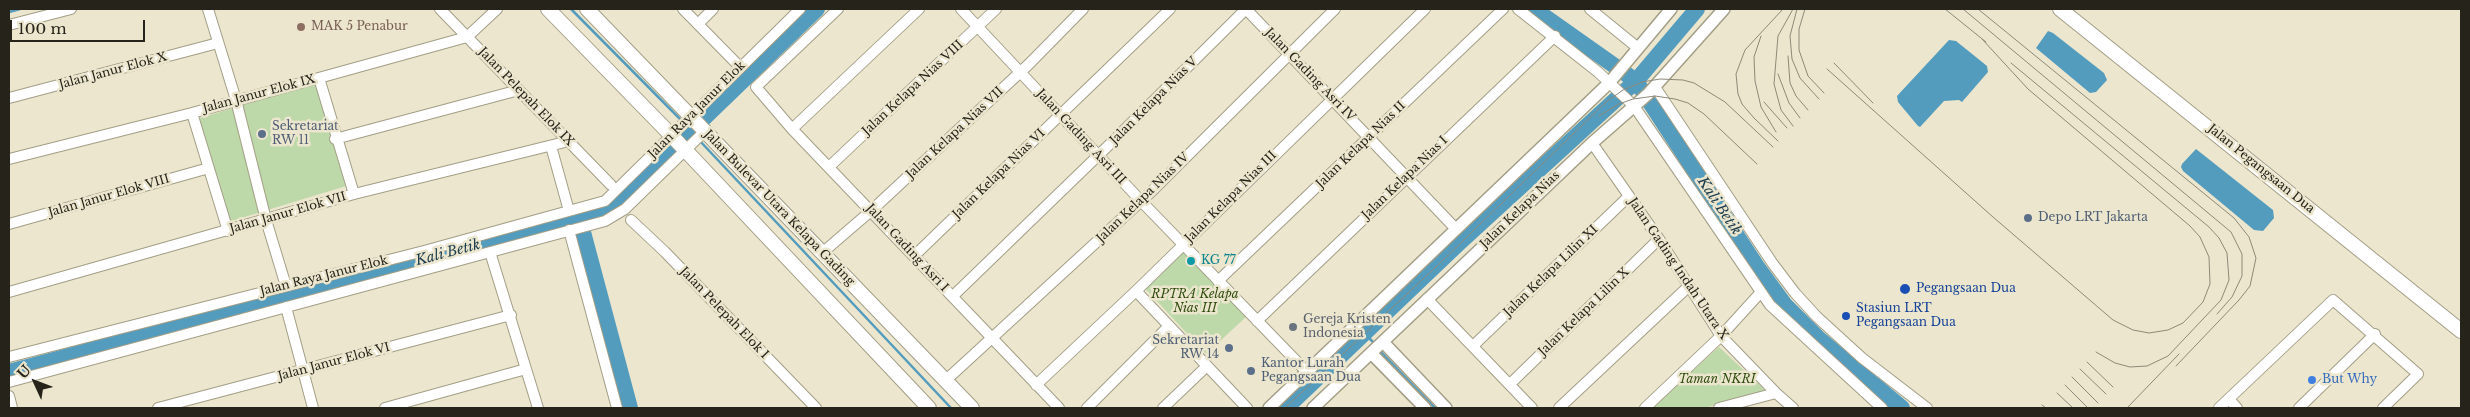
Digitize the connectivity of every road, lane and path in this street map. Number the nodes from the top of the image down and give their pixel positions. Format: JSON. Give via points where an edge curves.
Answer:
{"nodes":[{"id":1,"x":71,"y":9,"type":"edge"},
{"id":2,"x":208,"y":9,"type":"edge"},
{"id":3,"x":440,"y":9,"type":"edge"},
{"id":4,"x":497,"y":9,"type":"edge"},
{"id":5,"x":548,"y":9,"type":"edge"},
{"id":6,"x":587,"y":9,"type":"edge"},
{"id":7,"x":683,"y":9,"type":"edge"},
{"id":8,"x":713,"y":9,"type":"edge"},
{"id":9,"x":800,"y":9,"type":"edge"},
{"id":10,"x":838,"y":9,"type":"edge"},
{"id":11,"x":919,"y":9,"type":"edge"},
{"id":12,"x":961,"y":9,"type":"edge"},
{"id":13,"x":996,"y":9,"type":"edge"},
{"id":14,"x":1083,"y":9,"type":"edge"},
{"id":15,"x":1170,"y":9,"type":"edge"},
{"id":16,"x":1246,"y":9,"type":"edge"},
{"id":17,"x":1335,"y":9,"type":"edge"},
{"id":18,"x":1425,"y":9,"type":"edge"},
{"id":19,"x":1503,"y":9,"type":"edge"},
{"id":20,"x":1518,"y":9,"type":"edge"},
{"id":21,"x":1590,"y":9,"type":"edge"},
{"id":22,"x":1671,"y":9,"type":"edge"},
{"id":23,"x":1724,"y":9,"type":"edge"},
{"id":24,"x":2060,"y":9,"type":"edge"},
{"id":25,"x":698,"y":24,"type":"junction"},
{"id":26,"x":9,"y":25,"type":"edge"},
{"id":27,"x":978,"y":27,"type":"junction"},
{"id":28,"x":1554,"y":36,"type":"junction"},
{"id":29,"x":467,"y":38,"type":"junction"},
{"id":30,"x":218,"y":44,"type":"junction"},
{"id":31,"x":1638,"y":48,"type":"junction"},
{"id":32,"x":1289,"y":53,"type":"junction"},
{"id":33,"x":740,"y":67,"type":"junction"},
{"id":34,"x":1020,"y":72,"type":"junction"},
{"id":35,"x":319,"y":78,"type":"junction"},
{"id":36,"x":1612,"y":81,"type":"junction"},
{"id":37,"x":756,"y":87,"type":"joint"},
{"id":38,"x":520,"y":90,"type":"junction"},
{"id":39,"x":1652,"y":90,"type":"junction"},
{"id":40,"x":9,"y":98,"type":"edge"},
{"id":41,"x":1332,"y":98,"type":"junction"},
{"id":42,"x":236,"y":100,"type":"junction"},
{"id":43,"x":1635,"y":105,"type":"junction"},
{"id":44,"x":192,"y":113,"type":"junction"},
{"id":45,"x":1060,"y":116,"type":"junction"},
{"id":46,"x":696,"y":124,"type":"junction"},
{"id":47,"x":792,"y":129,"type":"junction"},
{"id":48,"x":672,"y":134,"type":"junction"},
{"id":49,"x":1369,"y":137,"type":"junction"},
{"id":50,"x":336,"y":139,"type":"junction"},
{"id":51,"x":569,"y":141,"type":"junction"},
{"id":52,"x":1592,"y":142,"type":"junction"},
{"id":53,"x":551,"y":146,"type":"junction"},
{"id":54,"x":685,"y":148,"type":"junction"},
{"id":55,"x":1098,"y":156,"type":"junction"},
{"id":56,"x":9,"y":159,"type":"edge"},
{"id":57,"x":830,"y":166,"type":"junction"},
{"id":58,"x":209,"y":168,"type":"junction"},
{"id":59,"x":1407,"y":177,"type":"junction"},
{"id":60,"x":612,"y":185,"type":"dead end"},
{"id":61,"x":354,"y":194,"type":"junction"},
{"id":62,"x":1629,"y":196,"type":"junction"},
{"id":63,"x":1141,"y":201,"type":"junction"},
{"id":64,"x":872,"y":210,"type":"junction"},
{"id":65,"x":569,"y":211,"type":"junction"},
{"id":66,"x":266,"y":220,"type":"junction"},
{"id":67,"x":630,"y":220,"type":"dead end"},
{"id":68,"x":9,"y":224,"type":"edge"},
{"id":69,"x":1456,"y":229,"type":"junction"},
{"id":70,"x":570,"y":230,"type":"junction"},
{"id":71,"x":228,"y":231,"type":"junction"},
{"id":72,"x":1659,"y":239,"type":"junction"},
{"id":73,"x":1184,"y":245,"type":"junction"},
{"id":74,"x":490,"y":252,"type":"junction"},
{"id":75,"x":822,"y":253,"type":"junction"},
{"id":76,"x":914,"y":256,"type":"junction"},
{"id":77,"x":1218,"y":281,"type":"junction"},
{"id":78,"x":286,"y":286,"type":"junction"},
{"id":79,"x":1689,"y":286,"type":"junction"},
{"id":80,"x":1136,"y":291,"type":"junction"},
{"id":81,"x":9,"y":292,"type":"edge"},
{"id":82,"x":1761,"y":292,"type":"junction"},
{"id":83,"x":953,"y":296,"type":"junction"},
{"id":84,"x":1427,"y":299,"type":"junction"},
{"id":85,"x":286,"y":307,"type":"junction"},
{"id":86,"x":510,"y":315,"type":"junction"},
{"id":87,"x":1257,"y":321,"type":"junction"},
{"id":88,"x":1169,"y":326,"type":"junction"},
{"id":89,"x":2461,"y":331,"type":"edge"},
{"id":90,"x":2375,"y":334,"type":"junction"},
{"id":91,"x":1721,"y":336,"type":"junction"},
{"id":92,"x":992,"y":338,"type":"junction"},
{"id":93,"x":1383,"y":342,"type":"junction"},
{"id":94,"x":1472,"y":346,"type":"junction"},
{"id":95,"x":1371,"y":353,"type":"junction"},
{"id":96,"x":9,"y":356,"type":"edge"},
{"id":97,"x":1207,"y":366,"type":"junction"},
{"id":98,"x":526,"y":369,"type":"junction"},
{"id":99,"x":303,"y":370,"type":"junction"},
{"id":100,"x":1307,"y":372,"type":"junction"},
{"id":101,"x":945,"y":381,"type":"junction"},
{"id":102,"x":9,"y":382,"type":"edge"},
{"id":103,"x":1510,"y":384,"type":"junction"},
{"id":104,"x":1036,"y":385,"type":"junction"},
{"id":105,"x":1776,"y":393,"type":"junction"},
{"id":106,"x":9,"y":396,"type":"edge"},
{"id":107,"x":2228,"y":399,"type":"junction"},
{"id":108,"x":923,"y":406,"type":"edge"},
{"id":109,"x":12,"y":408,"type":"edge"},
{"id":110,"x":158,"y":408,"type":"edge"},
{"id":111,"x":313,"y":408,"type":"edge"},
{"id":112,"x":385,"y":408,"type":"edge"},
{"id":113,"x":538,"y":408,"type":"edge"},
{"id":114,"x":617,"y":408,"type":"edge"},
{"id":115,"x":816,"y":408,"type":"edge"},
{"id":116,"x":972,"y":408,"type":"edge"},
{"id":117,"x":1059,"y":408,"type":"edge"},
{"id":118,"x":1087,"y":408,"type":"edge"},
{"id":119,"x":1163,"y":408,"type":"edge"},
{"id":120,"x":1248,"y":408,"type":"edge"},
{"id":121,"x":1269,"y":408,"type":"edge"},
{"id":122,"x":1313,"y":408,"type":"edge"},
{"id":123,"x":1425,"y":408,"type":"edge"},
{"id":124,"x":1446,"y":408,"type":"edge"},
{"id":125,"x":1532,"y":408,"type":"edge"},
{"id":126,"x":1559,"y":408,"type":"edge"},
{"id":127,"x":1645,"y":408,"type":"edge"},
{"id":128,"x":1719,"y":408,"type":"edge"},
{"id":129,"x":1794,"y":408,"type":"edge"},
{"id":130,"x":1882,"y":408,"type":"edge"},
{"id":131,"x":1927,"y":408,"type":"edge"},
{"id":132,"x":2219,"y":408,"type":"edge"},
{"id":133,"x":2237,"y":408,"type":"edge"},
{"id":134,"x":2299,"y":408,"type":"edge"},
{"id":135,"x":2382,"y":408,"type":"edge"}],
"edges":[{"from":1,"to":26,"type":"street"},
{"from":2,"to":30,"type":"street"},
{"from":3,"to":29,"type":"street","name":"Jalan Pelepah Elok IX"},
{"from":4,"to":29,"type":"street","name":"Jalan Janur Elok IX"},
{"from":5,"to":48,"type":"main road"},
{"from":6,"to":46,"type":"main road","name":"Jalan Bulevar Utara Kelapa Gading"},
{"from":7,"to":25,"type":"street"},
{"from":8,"to":25,"type":"street"},
{"from":9,"to":33,"type":"street","name":"Jalan Raya Janur Elok"},
{"from":10,"to":37,"type":"street","name":"Jalan Raya Janur Elok"},
{"from":11,"to":47,"type":"street"},
{"from":12,"to":27,"type":"street","name":"Jalan Gading Asri III"},
{"from":13,"to":27,"type":"street","name":"Jalan Kelapa Nias VIII"},
{"from":14,"to":34,"type":"street","name":"Jalan Kelapa Nias VII"},
{"from":15,"to":45,"type":"street","name":"Jalan Kelapa Nias VI"},
{"from":16,"to":32,"type":"street","name":"Jalan Gading Asri IV"},
{"from":16,"to":55,"type":"street","name":"Jalan Kelapa Nias V"},
{"from":17,"to":32,"type":"street","name":"Jalan Kelapa Nias IV"},
{"from":18,"to":41,"type":"street","name":"Jalan Kelapa Nias III"},
{"from":19,"to":49,"type":"street","name":"Jalan Kelapa Nias II"},
{"from":20,"to":28,"type":"street"},
{"from":21,"to":31,"type":"street"},
{"from":22,"to":31,"type":"street"},
{"from":23,"to":39,"type":"street","name":"Jalan Kelapa Nias"},
{"from":24,"to":89,"type":"main road","name":"Jalan Pegangsaan Dua"},
{"from":25,"to":33,"type":"street"},
{"from":27,"to":34,"type":"street","name":"Jalan Gading Asri III"},
{"from":27,"to":57,"type":"street","name":"Jalan Kelapa Nias VIII"},
{"from":28,"to":36,"type":"street"},
{"from":28,"to":59,"type":"street","name":"Jalan Kelapa Nias I"},
{"from":29,"to":35,"type":"street","name":"Jalan Janur Elok IX"},
{"from":29,"to":38,"type":"street","name":"Jalan Pelepah Elok IX"},
{"from":30,"to":40,"type":"street","name":"Jalan Janur Elok X"},
{"from":30,"to":42,"type":"street"},
{"from":31,"to":36,"type":"street"},
{"from":32,"to":41,"type":"street","name":"Jalan Gading Asri IV"},
{"from":32,"to":63,"type":"street","name":"Jalan Kelapa Nias IV"},
{"from":33,"to":46,"type":"street","name":"Jalan Raya Janur Elok"},
{"from":34,"to":45,"type":"street","name":"Jalan Gading Asri III"},
{"from":34,"to":64,"type":"street","name":"Jalan Kelapa Nias VII"},
{"from":35,"to":42,"type":"street","name":"Jalan Janur Elok IX"},
{"from":35,"to":50,"type":"street"},
{"from":36,"to":43,"type":"street"},
{"from":36,"to":69,"type":"street"},
{"from":37,"to":47,"type":"street","name":"Jalan Gading Asri I"},
{"from":38,"to":50,"type":"street"},
{"from":38,"to":51,"type":"street","name":"Jalan Pelepah Elok IX"},
{"from":39,"to":43,"type":"street","name":"Jalan Kelapa Nias"},
{"from":39,"to":131,"type":"street","via":[[1795,293],[1862,358]]},
{"from":41,"to":49,"type":"street","name":"Jalan Gading Asri IV"},
{"from":41,"to":73,"type":"street","name":"Jalan Kelapa Nias III"},
{"from":42,"to":44,"type":"street","name":"Jalan Janur Elok IX"},
{"from":42,"to":66,"type":"street"},
{"from":43,"to":52,"type":"street","name":"Jalan Kelapa Nias"},
{"from":43,"to":82,"type":"street"},
{"from":44,"to":56,"type":"street","name":"Jalan Janur Elok IX"},
{"from":44,"to":58,"type":"street"},
{"from":45,"to":55,"type":"street","name":"Jalan Gading Asri III"},
{"from":45,"to":76,"type":"street","name":"Jalan Kelapa Nias VI"},
{"from":46,"to":48,"type":"street","name":"Jalan Raya Janur Elok"},
{"from":46,"to":54,"type":"street","name":"Jalan Raya Janur Elok"},
{"from":46,"to":75,"type":"main road","name":"Jalan Bulevar Utara Kelapa Gading"},
{"from":47,"to":57,"type":"street","name":"Jalan Gading Asri I"},
{"from":48,"to":54,"type":"main road"},
{"from":48,"to":65,"type":"street","name":"Jalan Raya Janur Elok","via":[[605,201]]},
{"from":49,"to":59,"type":"street","name":"Jalan Gading Asri IV"},
{"from":49,"to":77,"type":"street","name":"Jalan Kelapa Nias II"},
{"from":50,"to":61,"type":"street"},
{"from":51,"to":53,"type":"street","name":"Jalan Janur Elok VII"},
{"from":51,"to":60,"type":"street","name":"Jalan Pelepah Elok IX"},
{"from":52,"to":62,"type":"street","name":"Jalan Gading Indah Utara X"},
{"from":52,"to":84,"type":"street","name":"Jalan Kelapa Nias"},
{"from":53,"to":61,"type":"street","name":"Jalan Janur Elok VII"},
{"from":53,"to":65,"type":"street"},
{"from":54,"to":70,"type":"street","name":"Jalan Raya Janur Elok","via":[[625,209],[605,220]]},
{"from":54,"to":108,"type":"main road"},
{"from":55,"to":63,"type":"street","name":"Jalan Gading Asri III"},
{"from":55,"to":83,"type":"street","name":"Jalan Kelapa Nias V"},
{"from":57,"to":64,"type":"street","name":"Jalan Gading Asri I"},
{"from":58,"to":68,"type":"street","name":"Jalan Janur Elok VIII"},
{"from":58,"to":71,"type":"street"},
{"from":59,"to":69,"type":"street","name":"Jalan Gading Asri IV"},
{"from":59,"to":87,"type":"street","name":"Jalan Kelapa Nias I"},
{"from":61,"to":66,"type":"street","name":"Jalan Janur Elok VII"},
{"from":62,"to":72,"type":"street","name":"Jalan Gading Indah Utara X"},
{"from":62,"to":94,"type":"street","name":"Jalan Kelapa Lilin XI"},
{"from":63,"to":73,"type":"street","name":"Jalan Gading Asri III"},
{"from":63,"to":92,"type":"street","name":"Jalan Kelapa Nias IV"},
{"from":64,"to":75,"type":"street","name":"Jalan Kelapa Nias VII"},
{"from":64,"to":76,"type":"street","name":"Jalan Gading Asri I"},
{"from":65,"to":78,"type":"street","name":"Jalan Raya Janur Elok"},
{"from":66,"to":71,"type":"street","name":"Jalan Janur Elok VII"},
{"from":66,"to":78,"type":"street"},
{"from":67,"to":115,"type":"street","name":"Jalan Pelepah Elok I"},
{"from":69,"to":100,"type":"street"},
{"from":70,"to":74,"type":"street","name":"Jalan Raya Janur Elok"},
{"from":70,"to":114,"type":"street"},
{"from":71,"to":81,"type":"street","name":"Jalan Janur Elok VII"},
{"from":72,"to":79,"type":"street","name":"Jalan Gading Indah Utara X"},
{"from":72,"to":103,"type":"street","name":"Jalan Kelapa Lilin X"},
{"from":73,"to":77,"type":"street","name":"Jalan Gading Asri III"},
{"from":73,"to":80,"type":"street","name":"Jalan Kelapa Nias III"},
{"from":74,"to":85,"type":"street","name":"Jalan Raya Janur Elok"},
{"from":74,"to":86,"type":"street"},
{"from":75,"to":101,"type":"main road","name":"Jalan Bulevar Utara Kelapa Gading"},
{"from":76,"to":83,"type":"street","name":"Jalan Gading Asri I"},
{"from":77,"to":87,"type":"street","name":"Jalan Gading Asri III"},
{"from":78,"to":96,"type":"street","name":"Jalan Raya Janur Elok"},
{"from":79,"to":91,"type":"street","name":"Jalan Gading Indah Utara X"},
{"from":79,"to":126,"type":"street"},
{"from":80,"to":88,"type":"street"},
{"from":80,"to":104,"type":"street","name":"Jalan Kelapa Nias III"},
{"from":82,"to":91,"type":"street"},
{"from":82,"to":130,"type":"street","via":[[1780,315]]},
{"from":83,"to":92,"type":"street","name":"Jalan Gading Asri I"},
{"from":84,"to":93,"type":"street","name":"Jalan Kelapa Nias"},
{"from":84,"to":94,"type":"street"},
{"from":85,"to":99,"type":"street"},
{"from":85,"to":102,"type":"street","name":"Jalan Raya Janur Elok"},
{"from":86,"to":98,"type":"street"},
{"from":86,"to":99,"type":"street","name":"Jalan Janur Elok VI"},
{"from":87,"to":100,"type":"street","name":"Jalan Gading Asri III"},
{"from":88,"to":97,"type":"street"},
{"from":88,"to":118,"type":"street"},
{"from":90,"to":107,"type":"street","via":[[2336,300],[2330,301]]},
{"from":90,"to":134,"type":"street"},
{"from":90,"to":135,"type":"street","via":[[2418,374]]},
{"from":91,"to":105,"type":"street","name":"Jalan Gading Indah Utara X"},
{"from":91,"to":127,"type":"street"},
{"from":92,"to":101,"type":"street","name":"Jalan Kelapa Nias IV"},
{"from":92,"to":104,"type":"street","name":"Jalan Gading Asri I"},
{"from":93,"to":95,"type":"street","name":"Jalan Kelapa Nias"},
{"from":93,"to":124,"type":"street"},
{"from":94,"to":103,"type":"street"},
{"from":95,"to":122,"type":"street","name":"Jalan Kelapa Nias"},
{"from":95,"to":123,"type":"street"},
{"from":97,"to":119,"type":"street"},
{"from":97,"to":120,"type":"street"},
{"from":98,"to":112,"type":"street"},
{"from":98,"to":113,"type":"street"},
{"from":99,"to":110,"type":"street","name":"Jalan Janur Elok VI"},
{"from":99,"to":111,"type":"street"},
{"from":100,"to":121,"type":"street"},
{"from":101,"to":116,"type":"main road","name":"Jalan Bulevar Utara Kelapa Gading"},
{"from":103,"to":125,"type":"street"},
{"from":104,"to":117,"type":"street","name":"Jalan Gading Asri I"},
{"from":105,"to":128,"type":"street"},
{"from":105,"to":129,"type":"street","name":"Jalan Gading Indah Utara X"},
{"from":106,"to":109,"type":"street"},
{"from":107,"to":132,"type":"street"},
{"from":107,"to":133,"type":"street"}]}
